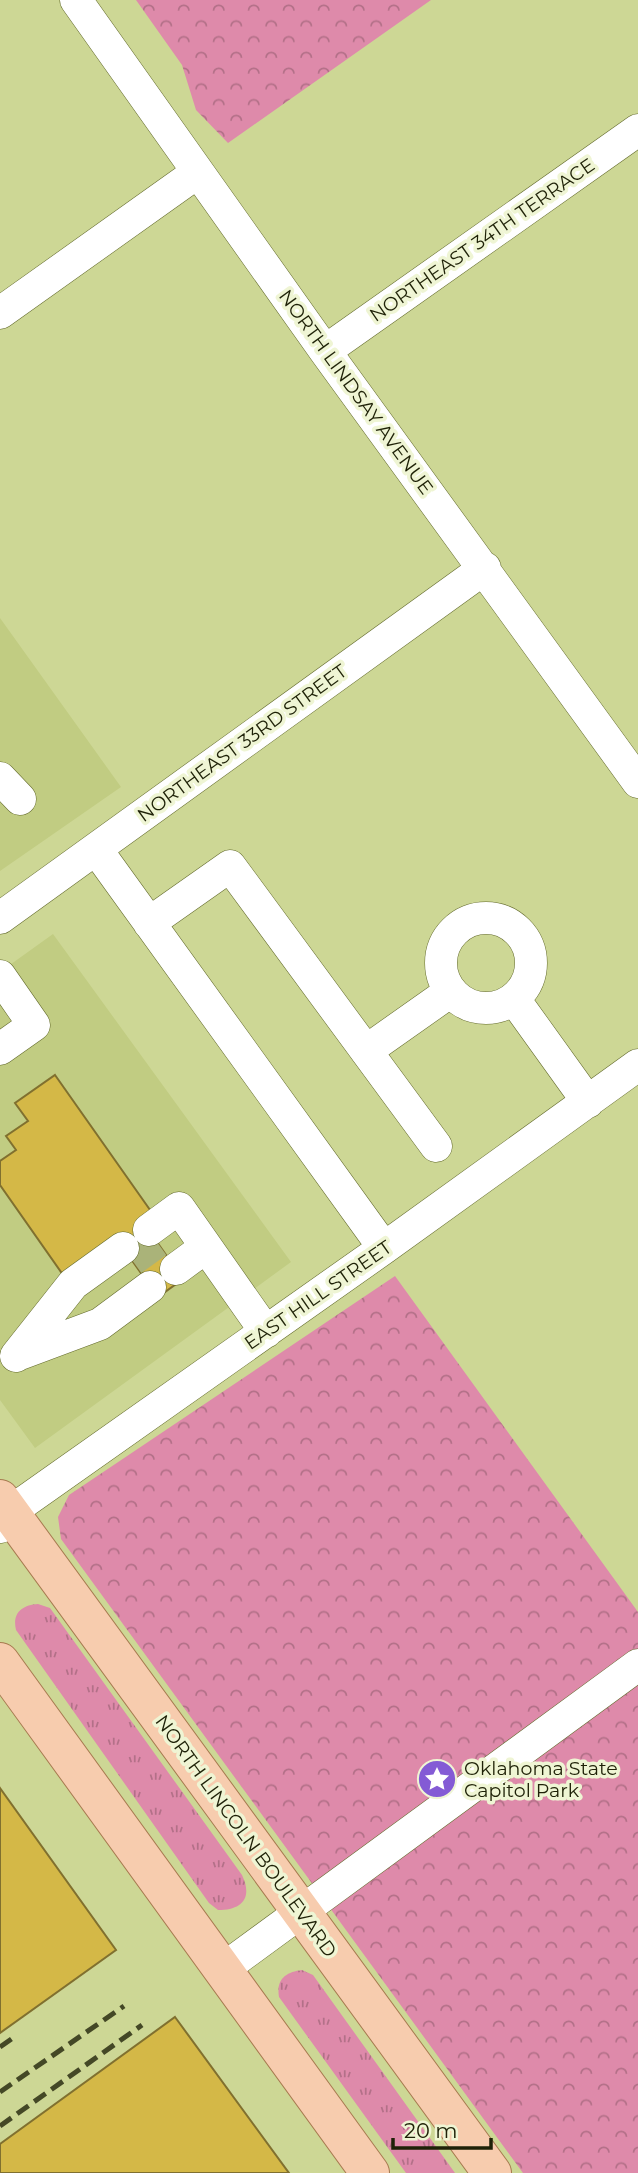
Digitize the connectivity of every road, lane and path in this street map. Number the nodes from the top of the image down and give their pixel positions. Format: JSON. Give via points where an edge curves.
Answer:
{"nodes":[{"id":1,"x":76,"y":0,"type":"edge"},
{"id":2,"x":638,"y":130,"type":"edge"},
{"id":3,"x":198,"y":173,"type":"junction"},
{"id":4,"x":0,"y":313,"type":"edge"},
{"id":5,"x":326,"y":351,"type":"junction"},
{"id":6,"x":485,"y":568,"type":"junction"},
{"id":7,"x":638,"y":782,"type":"edge"},
{"id":8,"x":96,"y":849,"type":"junction"},
{"id":9,"x":0,"y":918,"type":"edge"},
{"id":10,"x":149,"y":923,"type":"junction"},
{"id":11,"x":0,"y":976,"type":"edge"},
{"id":12,"x":451,"y":991,"type":"junction"},
{"id":13,"x":514,"y":999,"type":"junction"},
{"id":14,"x":0,"y":1049,"type":"edge"},
{"id":15,"x":366,"y":1051,"type":"junction"},
{"id":16,"x":638,"y":1065,"type":"edge"},
{"id":17,"x":588,"y":1101,"type":"junction"},
{"id":18,"x":436,"y":1146,"type":"dead end"},
{"id":19,"x":197,"y":1234,"type":"junction"},
{"id":20,"x":384,"y":1248,"type":"junction"},
{"id":21,"x":149,"y":1258,"type":"junction"},
{"id":22,"x":266,"y":1332,"type":"junction"},
{"id":23,"x":5,"y":1352,"type":"edge"},
{"id":24,"x":3,"y":1513,"type":"edge"},
{"id":25,"x":638,"y":1665,"type":"edge"},
{"id":26,"x":3,"y":1672,"type":"edge"},
{"id":27,"x":302,"y":1912,"type":"junction"},
{"id":28,"x":223,"y":1969,"type":"junction"},
{"id":29,"x":370,"y":2173,"type":"edge"},
{"id":30,"x":492,"y":2173,"type":"edge"}],
"edges":[{"from":1,"to":3,"type":"street","name":"NORTH LINDSAY AVENUE"},
{"from":2,"to":5,"type":"street","name":"NORTHEAST 34TH TERRACE"},
{"from":3,"to":4,"type":"street"},
{"from":3,"to":5,"type":"street","name":"NORTH LINDSAY AVENUE"},
{"from":5,"to":6,"type":"street","name":"NORTH LINDSAY AVENUE"},
{"from":6,"to":7,"type":"street","name":"NORTH LINDSAY AVENUE"},
{"from":6,"to":8,"type":"street","name":"NORTHEAST 33RD STREET"},
{"from":8,"to":9,"type":"street","name":"NORTHEAST 33RD STREET"},
{"from":8,"to":10,"type":"street"},
{"from":10,"to":15,"type":"street","via":[[230,866]]},
{"from":10,"to":20,"type":"street"},
{"from":11,"to":14,"type":"street","via":[[34,1025]]},
{"from":12,"to":13,"type":"street","via":[[470,1006],[484,1009]]},
{"from":12,"to":13,"type":"street","via":[[442,975],[444,947],[461,925],[489,917],[515,927],[531,951],[529,979]]},
{"from":12,"to":15,"type":"street"},
{"from":13,"to":17,"type":"street"},
{"from":15,"to":18,"type":"street"},
{"from":16,"to":17,"type":"street","name":"EAST HILL STREET"},
{"from":17,"to":20,"type":"street","name":"EAST HILL STREET"},
{"from":19,"to":21,"type":"street"},
{"from":19,"to":21,"type":"street","via":[[179,1208]]},
{"from":19,"to":22,"type":"street"},
{"from":20,"to":22,"type":"street","name":"EAST HILL STREET"},
{"from":21,"to":23,"type":"street","via":[[73,1284]]},
{"from":21,"to":23,"type":"street","via":[[100,1324]]},
{"from":22,"to":24,"type":"street","name":"EAST HILL STREET"},
{"from":24,"to":27,"type":"main road","name":"NORTH LINCOLN BOULEVARD"},
{"from":25,"to":27,"type":"street"},
{"from":26,"to":28,"type":"main road"},
{"from":27,"to":28,"type":"street"},
{"from":27,"to":30,"type":"main road","name":"NORTH LINCOLN BOULEVARD"},
{"from":28,"to":29,"type":"main road"}]}
